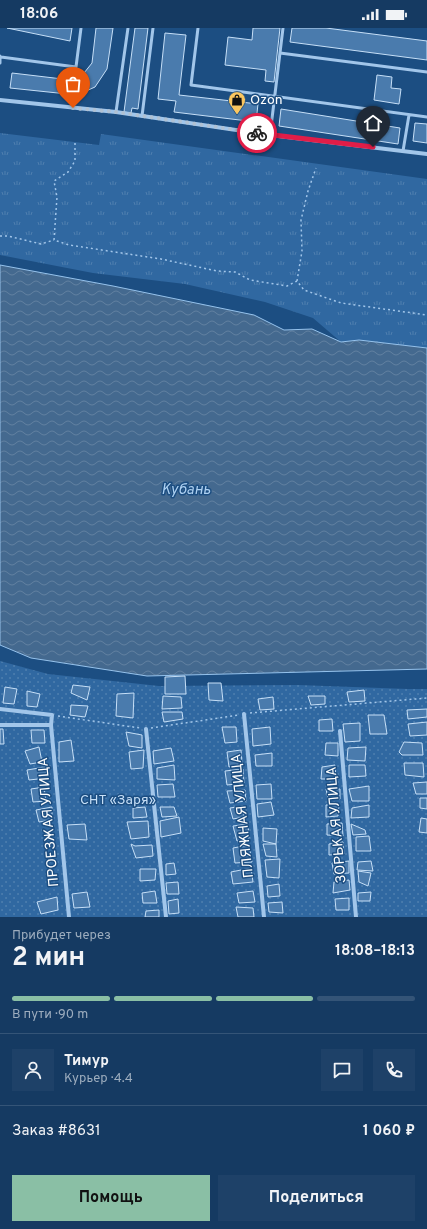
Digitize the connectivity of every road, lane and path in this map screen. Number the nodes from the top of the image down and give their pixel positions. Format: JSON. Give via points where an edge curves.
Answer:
{"nodes":[{"id":1,"x":81,"y":28,"type":"edge"},
{"id":2,"x":128,"y":28,"type":"edge"},
{"id":3,"x":153,"y":28,"type":"edge"},
{"id":4,"x":198,"y":28,"type":"edge"},
{"id":5,"x":284,"y":28,"type":"edge"},
{"id":6,"x":280,"y":53,"type":"junction"},
{"id":7,"x":0,"y":57,"type":"edge"},
{"id":8,"x":0,"y":63,"type":"edge"},
{"id":9,"x":427,"y":72,"type":"edge"},
{"id":10,"x":275,"y":96,"type":"junction"},
{"id":11,"x":0,"y":100,"type":"edge"},
{"id":12,"x":116,"y":112,"type":"junction"},
{"id":13,"x":409,"y":115,"type":"junction"},
{"id":14,"x":142,"y":116,"type":"junction"},
{"id":15,"x":427,"y":118,"type":"edge"},
{"id":16,"x":270,"y":134,"type":"junction"},
{"id":17,"x":75,"y":143,"type":"dead end"},
{"id":18,"x":403,"y":151,"type":"junction"},
{"id":19,"x":427,"y":154,"type":"edge"},
{"id":20,"x":316,"y":168,"type":"dead end"},
{"id":21,"x":0,"y":236,"type":"edge"},
{"id":22,"x":54,"y":240,"type":"junction"},
{"id":23,"x":297,"y":281,"type":"junction"},
{"id":24,"x":427,"y":315,"type":"edge"},
{"id":25,"x":0,"y":709,"type":"edge"},
{"id":26,"x":244,"y":714,"type":"dead end"},
{"id":27,"x":0,"y":725,"type":"edge"},
{"id":28,"x":51,"y":725,"type":"junction"},
{"id":29,"x":146,"y":728,"type":"dead end"},
{"id":30,"x":340,"y":731,"type":"dead end"},
{"id":31,"x":69,"y":917,"type":"edge"},
{"id":32,"x":166,"y":917,"type":"edge"},
{"id":33,"x":264,"y":917,"type":"edge"},
{"id":34,"x":356,"y":917,"type":"edge"}],
"edges":[{"from":1,"to":7,"type":"lane","via":[[76,67]]},
{"from":2,"to":12,"type":"lane"},
{"from":3,"to":14,"type":"lane"},
{"from":4,"to":10,"type":"lane","via":[[191,85]]},
{"from":5,"to":6,"type":"lane"},
{"from":6,"to":9,"type":"lane"},
{"from":6,"to":10,"type":"lane"},
{"from":7,"to":8,"type":"lane"},
{"from":10,"to":13,"type":"lane"},
{"from":10,"to":16,"type":"lane"},
{"from":11,"to":12,"type":"street"},
{"from":12,"to":14,"type":"street"},
{"from":13,"to":15,"type":"lane"},
{"from":13,"to":18,"type":"lane"},
{"from":14,"to":16,"type":"street"},
{"from":16,"to":18,"type":"street"},
{"from":17,"to":22,"type":"path","via":[[75,160],[68,172],[54,181],[57,197]]},
{"from":18,"to":19,"type":"street"},
{"from":20,"to":23,"type":"path","via":[[301,220],[302,251]]},
{"from":21,"to":22,"type":"path","via":[[42,244]]},
{"from":22,"to":23,"type":"path","via":[[69,245],[235,272],[250,280],[287,286]]},
{"from":23,"to":24,"type":"path","via":[[304,290],[341,303]]},
{"from":25,"to":28,"type":"street","name":"ПРОЕЗЖАЯ УЛИЦА","via":[[52,715]]},
{"from":26,"to":33,"type":"street","name":"ПЛЯЖНАЯ УЛИЦА"},
{"from":27,"to":28,"type":"street"},
{"from":28,"to":31,"type":"street","name":"ПРОЕЗЖАЯ УЛИЦА"},
{"from":29,"to":32,"type":"street"},
{"from":30,"to":34,"type":"street","name":"ЗОРЬКАЯ УЛИЦА"}]}
